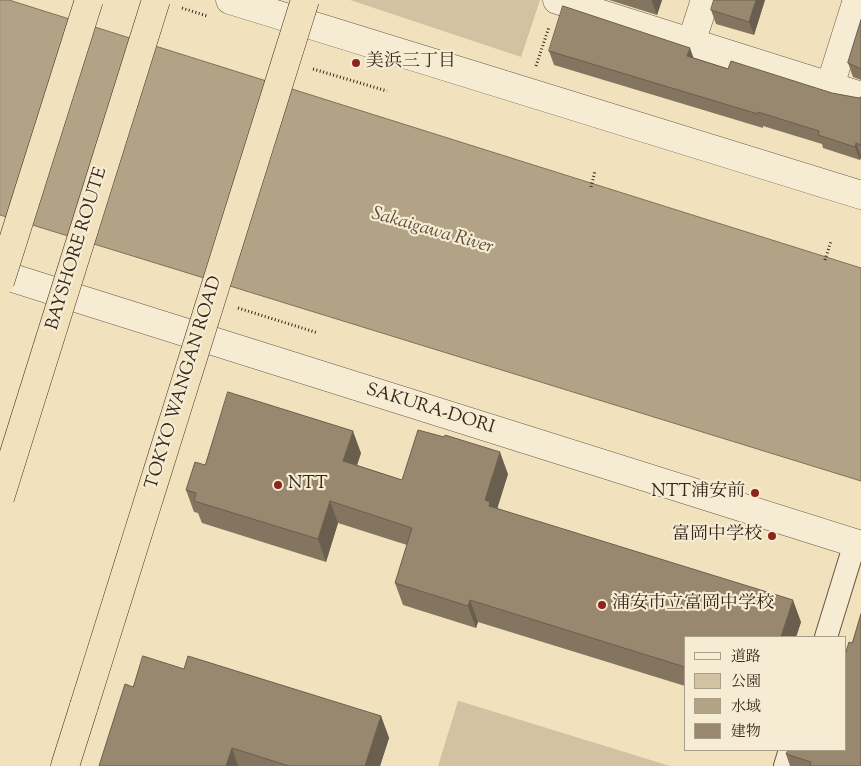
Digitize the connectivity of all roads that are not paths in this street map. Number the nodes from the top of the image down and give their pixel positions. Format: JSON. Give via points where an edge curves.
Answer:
{"nodes":[{"id":1,"x":89,"y":0,"type":"edge"},
{"id":2,"x":156,"y":0,"type":"edge"},
{"id":3,"x":230,"y":0,"type":"edge"},
{"id":4,"x":305,"y":0,"type":"edge"},
{"id":5,"x":557,"y":0,"type":"edge"},
{"id":6,"x":705,"y":0,"type":"edge"},
{"id":7,"x":857,"y":0,"type":"edge"},
{"id":8,"x":691,"y":43,"type":"junction"},
{"id":9,"x":830,"y":86,"type":"junction"},
{"id":10,"x":861,"y":96,"type":"edge"},
{"id":11,"x":861,"y":196,"type":"edge"},
{"id":12,"x":0,"y":274,"type":"edge"},
{"id":13,"x":0,"y":282,"type":"edge"},
{"id":14,"x":0,"y":498,"type":"edge"},
{"id":15,"x":858,"y":544,"type":"edge"},
{"id":16,"x":826,"y":636,"type":"edge"},
{"id":17,"x":790,"y":751,"type":"edge"},
{"id":18,"x":65,"y":766,"type":"edge"},
{"id":19,"x":785,"y":766,"type":"edge"}],
"edges":[{"from":1,"to":13,"type":"highway","bridge":true},
{"from":2,"to":14,"type":"highway","name":"BAYSHORE ROUTE","bridge":true},
{"from":3,"to":11,"type":"street"},
{"from":4,"to":18,"type":"highway","name":"TOKYO WANGAN ROAD","bridge":true},
{"from":5,"to":8,"type":"street"},
{"from":6,"to":8,"type":"street"},
{"from":7,"to":9,"type":"street"},
{"from":8,"to":9,"type":"street"},
{"from":9,"to":10,"type":"street"},
{"from":12,"to":15,"type":"street","name":"SAKURA-DORI"},
{"from":15,"to":16,"type":"street"},
{"from":17,"to":19,"type":"street"}]}
